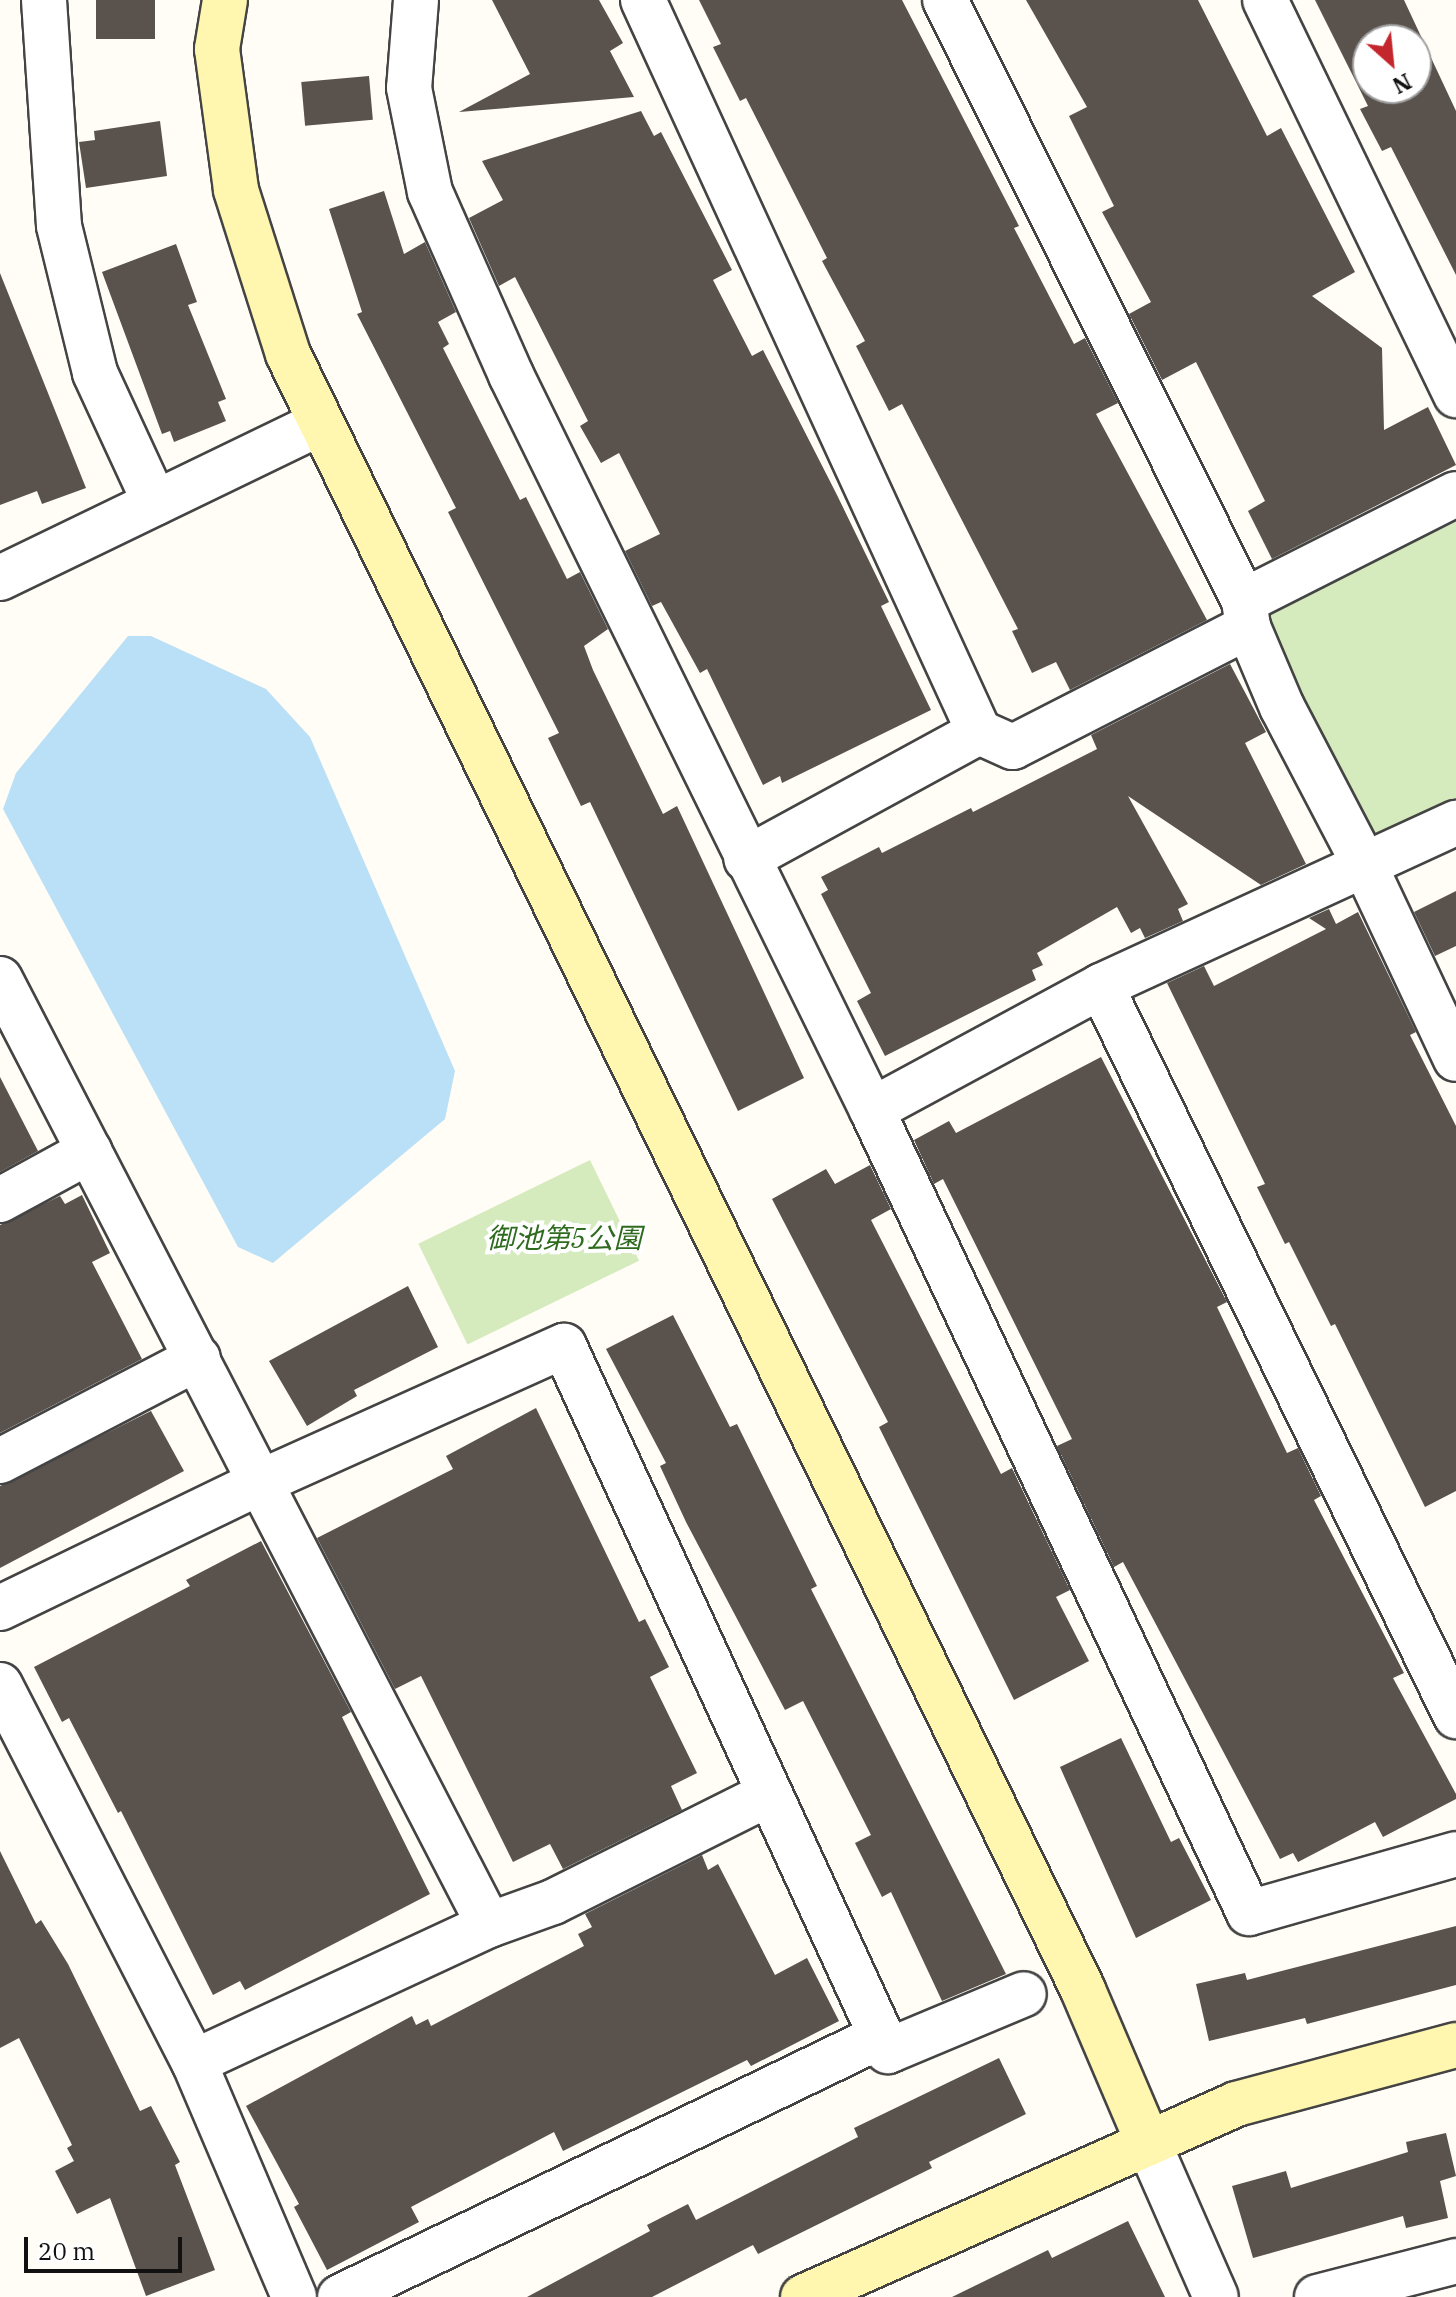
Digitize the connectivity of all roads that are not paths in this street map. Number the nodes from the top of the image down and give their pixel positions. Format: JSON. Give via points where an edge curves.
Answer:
{"nodes":[{"id":1,"x":44,"y":0,"type":"edge"},
{"id":2,"x":225,"y":0,"type":"edge"},
{"id":3,"x":416,"y":0,"type":"edge"},
{"id":4,"x":643,"y":0,"type":"edge"},
{"id":5,"x":945,"y":0,"type":"edge"},
{"id":6,"x":1265,"y":0,"type":"edge"},
{"id":7,"x":1456,"y":395,"type":"edge"},
{"id":8,"x":321,"y":423,"type":"junction"},
{"id":9,"x":1456,"y":494,"type":"edge"},
{"id":10,"x":155,"y":503,"type":"junction"},
{"id":11,"x":0,"y":578,"type":"edge"},
{"id":12,"x":1246,"y":614,"type":"junction"},
{"id":13,"x":979,"y":732,"type":"junction"},
{"id":14,"x":1456,"y":823,"type":"edge"},
{"id":15,"x":746,"y":859,"type":"junction"},
{"id":16,"x":1365,"y":866,"type":"junction"},
{"id":17,"x":0,"y":979,"type":"edge"},
{"id":18,"x":1101,"y":986,"type":"junction"},
{"id":19,"x":1456,"y":1059,"type":"edge"},
{"id":20,"x":872,"y":1110,"type":"junction"},
{"id":21,"x":90,"y":1151,"type":"junction"},
{"id":22,"x":0,"y":1200,"type":"edge"},
{"id":23,"x":198,"y":1358,"type":"junction"},
{"id":24,"x":0,"y":1461,"type":"edge"},
{"id":25,"x":263,"y":1481,"type":"junction"},
{"id":26,"x":0,"y":1608,"type":"edge"},
{"id":27,"x":0,"y":1685,"type":"edge"},
{"id":28,"x":1456,"y":1716,"type":"edge"},
{"id":29,"x":769,"y":1794,"type":"junction"},
{"id":30,"x":1456,"y":1854,"type":"edge"},
{"id":31,"x":489,"y":1925,"type":"junction"},
{"id":32,"x":1024,"y":1994,"type":"dead end"},
{"id":33,"x":881,"y":2036,"type":"junction"},
{"id":34,"x":1456,"y":2045,"type":"edge"},
{"id":35,"x":194,"y":2062,"type":"junction"},
{"id":36,"x":1147,"y":2140,"type":"junction"},
{"id":37,"x":1456,"y":2261,"type":"edge"},
{"id":38,"x":294,"y":2297,"type":"edge"},
{"id":39,"x":340,"y":2297,"type":"edge"},
{"id":40,"x":803,"y":2297,"type":"edge"},
{"id":41,"x":1216,"y":2297,"type":"edge"},
{"id":42,"x":1317,"y":2297,"type":"edge"}],
"edges":[{"from":1,"to":10,"type":"street","via":[[59,226],[95,373]]},
{"from":2,"to":8,"type":"street","via":[[217,49],[236,190],[288,354]]},
{"from":3,"to":15,"type":"street","via":[[409,88],[430,192],[511,375]]},
{"from":4,"to":13,"type":"street"},
{"from":5,"to":12,"type":"street"},
{"from":6,"to":7,"type":"street"},
{"from":8,"to":10,"type":"street"},
{"from":8,"to":36,"type":"street","via":[[1083,1990]]},
{"from":9,"to":12,"type":"street"},
{"from":10,"to":11,"type":"street"},
{"from":12,"to":13,"type":"street","via":[[1013,747]]},
{"from":12,"to":16,"type":"street","via":[[1282,707]]},
{"from":13,"to":15,"type":"street"},
{"from":14,"to":16,"type":"street"},
{"from":15,"to":20,"type":"street"},
{"from":16,"to":18,"type":"street"},
{"from":16,"to":19,"type":"street"},
{"from":17,"to":21,"type":"street"},
{"from":18,"to":20,"type":"street"},
{"from":18,"to":28,"type":"street"},
{"from":20,"to":30,"type":"street","via":[[1249,1913]]},
{"from":21,"to":22,"type":"street"},
{"from":21,"to":23,"type":"street"},
{"from":23,"to":24,"type":"street"},
{"from":23,"to":25,"type":"street"},
{"from":25,"to":26,"type":"street"},
{"from":25,"to":29,"type":"street","via":[[564,1346]]},
{"from":25,"to":31,"type":"street"},
{"from":27,"to":35,"type":"street"},
{"from":29,"to":31,"type":"street","via":[[553,1902]]},
{"from":29,"to":33,"type":"street"},
{"from":31,"to":35,"type":"street"},
{"from":32,"to":33,"type":"street","via":[[888,2051]]},
{"from":33,"to":39,"type":"street"},
{"from":34,"to":36,"type":"street","via":[[1236,2104]]},
{"from":35,"to":38,"type":"street"},
{"from":36,"to":40,"type":"street"},
{"from":36,"to":41,"type":"street"},
{"from":37,"to":42,"type":"street"}]}
